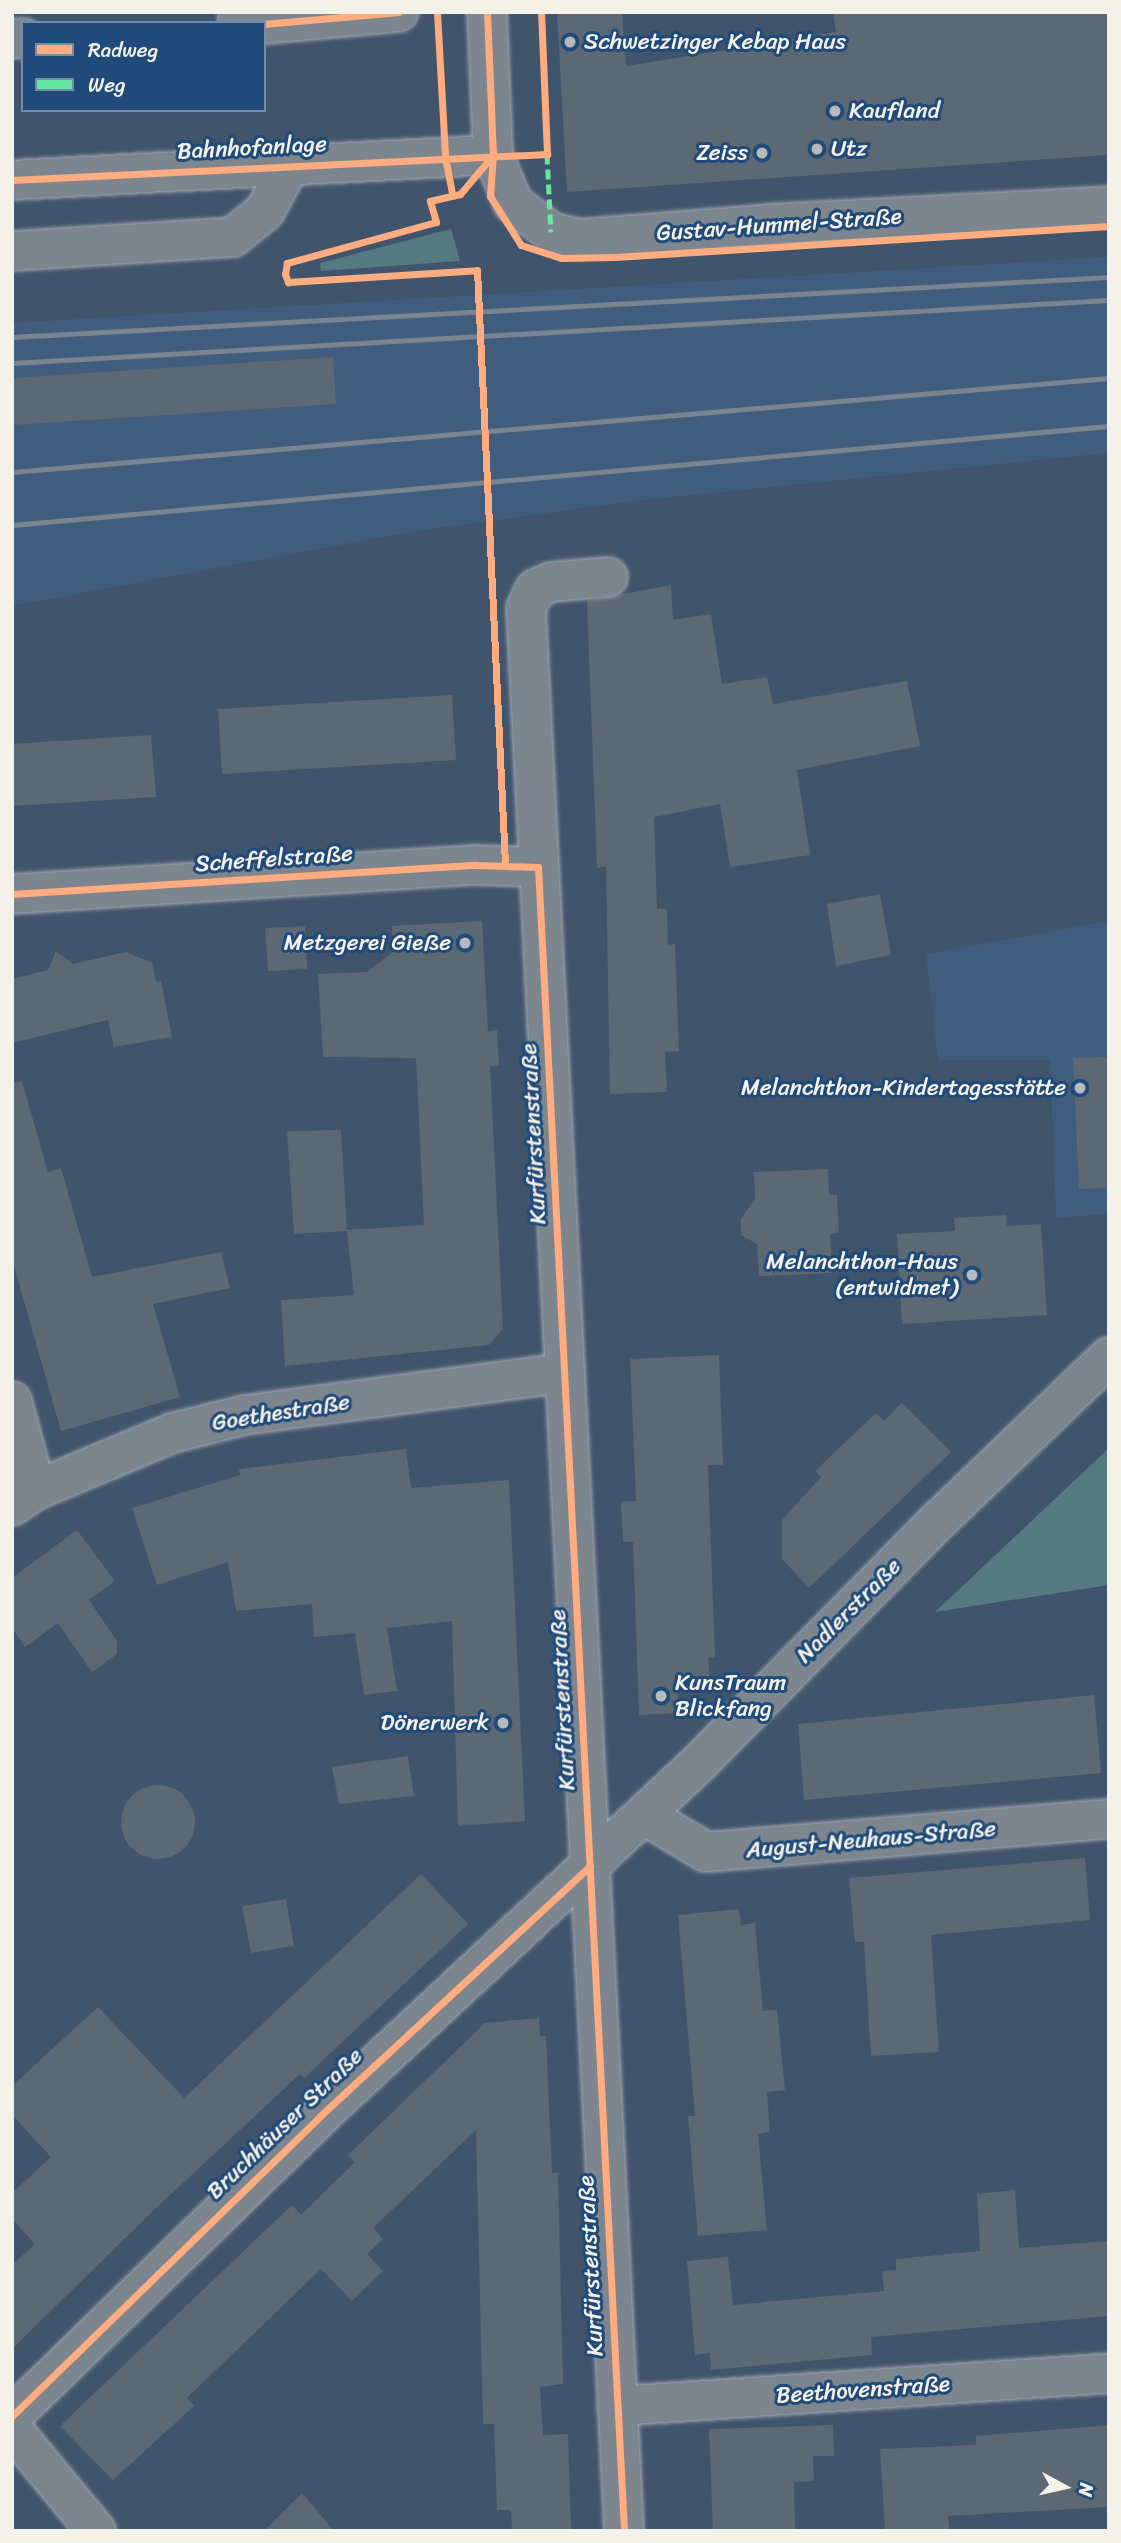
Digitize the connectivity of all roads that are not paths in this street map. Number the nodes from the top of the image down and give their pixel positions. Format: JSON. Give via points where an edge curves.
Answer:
{"nodes":[{"id":1,"x":398,"y":12,"type":"edge"},
{"id":2,"x":487,"y":12,"type":"edge"},
{"id":3,"x":266,"y":24,"type":"edge"},
{"id":4,"x":493,"y":155,"type":"junction"},
{"id":5,"x":290,"y":165,"type":"junction"},
{"id":6,"x":12,"y":180,"type":"edge"},
{"id":7,"x":1109,"y":206,"type":"edge"},
{"id":8,"x":12,"y":251,"type":"edge"},
{"id":9,"x":608,"y":577,"type":"dead end"},
{"id":10,"x":538,"y":867,"type":"junction"},
{"id":11,"x":12,"y":894,"type":"edge"},
{"id":12,"x":1109,"y":1357,"type":"edge"},
{"id":13,"x":565,"y":1373,"type":"junction"},
{"id":14,"x":12,"y":1401,"type":"edge"},
{"id":15,"x":24,"y":1498,"type":"edge"},
{"id":16,"x":644,"y":1815,"type":"junction"},
{"id":17,"x":1109,"y":1819,"type":"edge"},
{"id":18,"x":590,"y":1866,"type":"junction"},
{"id":19,"x":1109,"y":2373,"type":"edge"},
{"id":20,"x":617,"y":2406,"type":"junction"},
{"id":21,"x":12,"y":2416,"type":"edge"},
{"id":22,"x":12,"y":2429,"type":"edge"},
{"id":23,"x":96,"y":2531,"type":"edge"},
{"id":24,"x":624,"y":2531,"type":"edge"}],
"edges":[{"from":1,"to":3,"type":"street"},
{"from":2,"to":4,"type":"street"},
{"from":4,"to":5,"type":"street","name":"Bahnhofanlage"},
{"from":4,"to":7,"type":"street","name":"Gustav-Hummel-Straße","via":[[513,203],[551,232],[579,239],[768,223]]},
{"from":5,"to":6,"type":"street","name":"Bahnhofanlage"},
{"from":5,"to":8,"type":"street","via":[[265,211],[233,237]]},
{"from":9,"to":10,"type":"street","name":"Kurfürstenstraße","via":[[551,582],[536,589],[526,608]]},
{"from":10,"to":11,"type":"street","name":"Scheffelstraße","via":[[475,865]]},
{"from":10,"to":13,"type":"street","name":"Kurfürstenstraße"},
{"from":12,"to":16,"type":"street","name":"Nadlerstraße"},
{"from":13,"to":15,"type":"street","name":"Goethestraße","via":[[244,1415],[172,1433]]},
{"from":13,"to":18,"type":"street","name":"Kurfürstenstraße"},
{"from":14,"to":15,"type":"street"},
{"from":16,"to":17,"type":"street","name":"August-Neuhaus-Straße","via":[[706,1852]]},
{"from":16,"to":18,"type":"street","name":"Nadlerstraße"},
{"from":18,"to":20,"type":"street","name":"Kurfürstenstraße"},
{"from":18,"to":21,"type":"street","name":"Bruchhäuser Straße","via":[[319,2117]]},
{"from":19,"to":20,"type":"street","name":"Beethovenstraße"},
{"from":20,"to":24,"type":"street","name":"Kurfürstenstraße"},
{"from":22,"to":23,"type":"street"}]}
